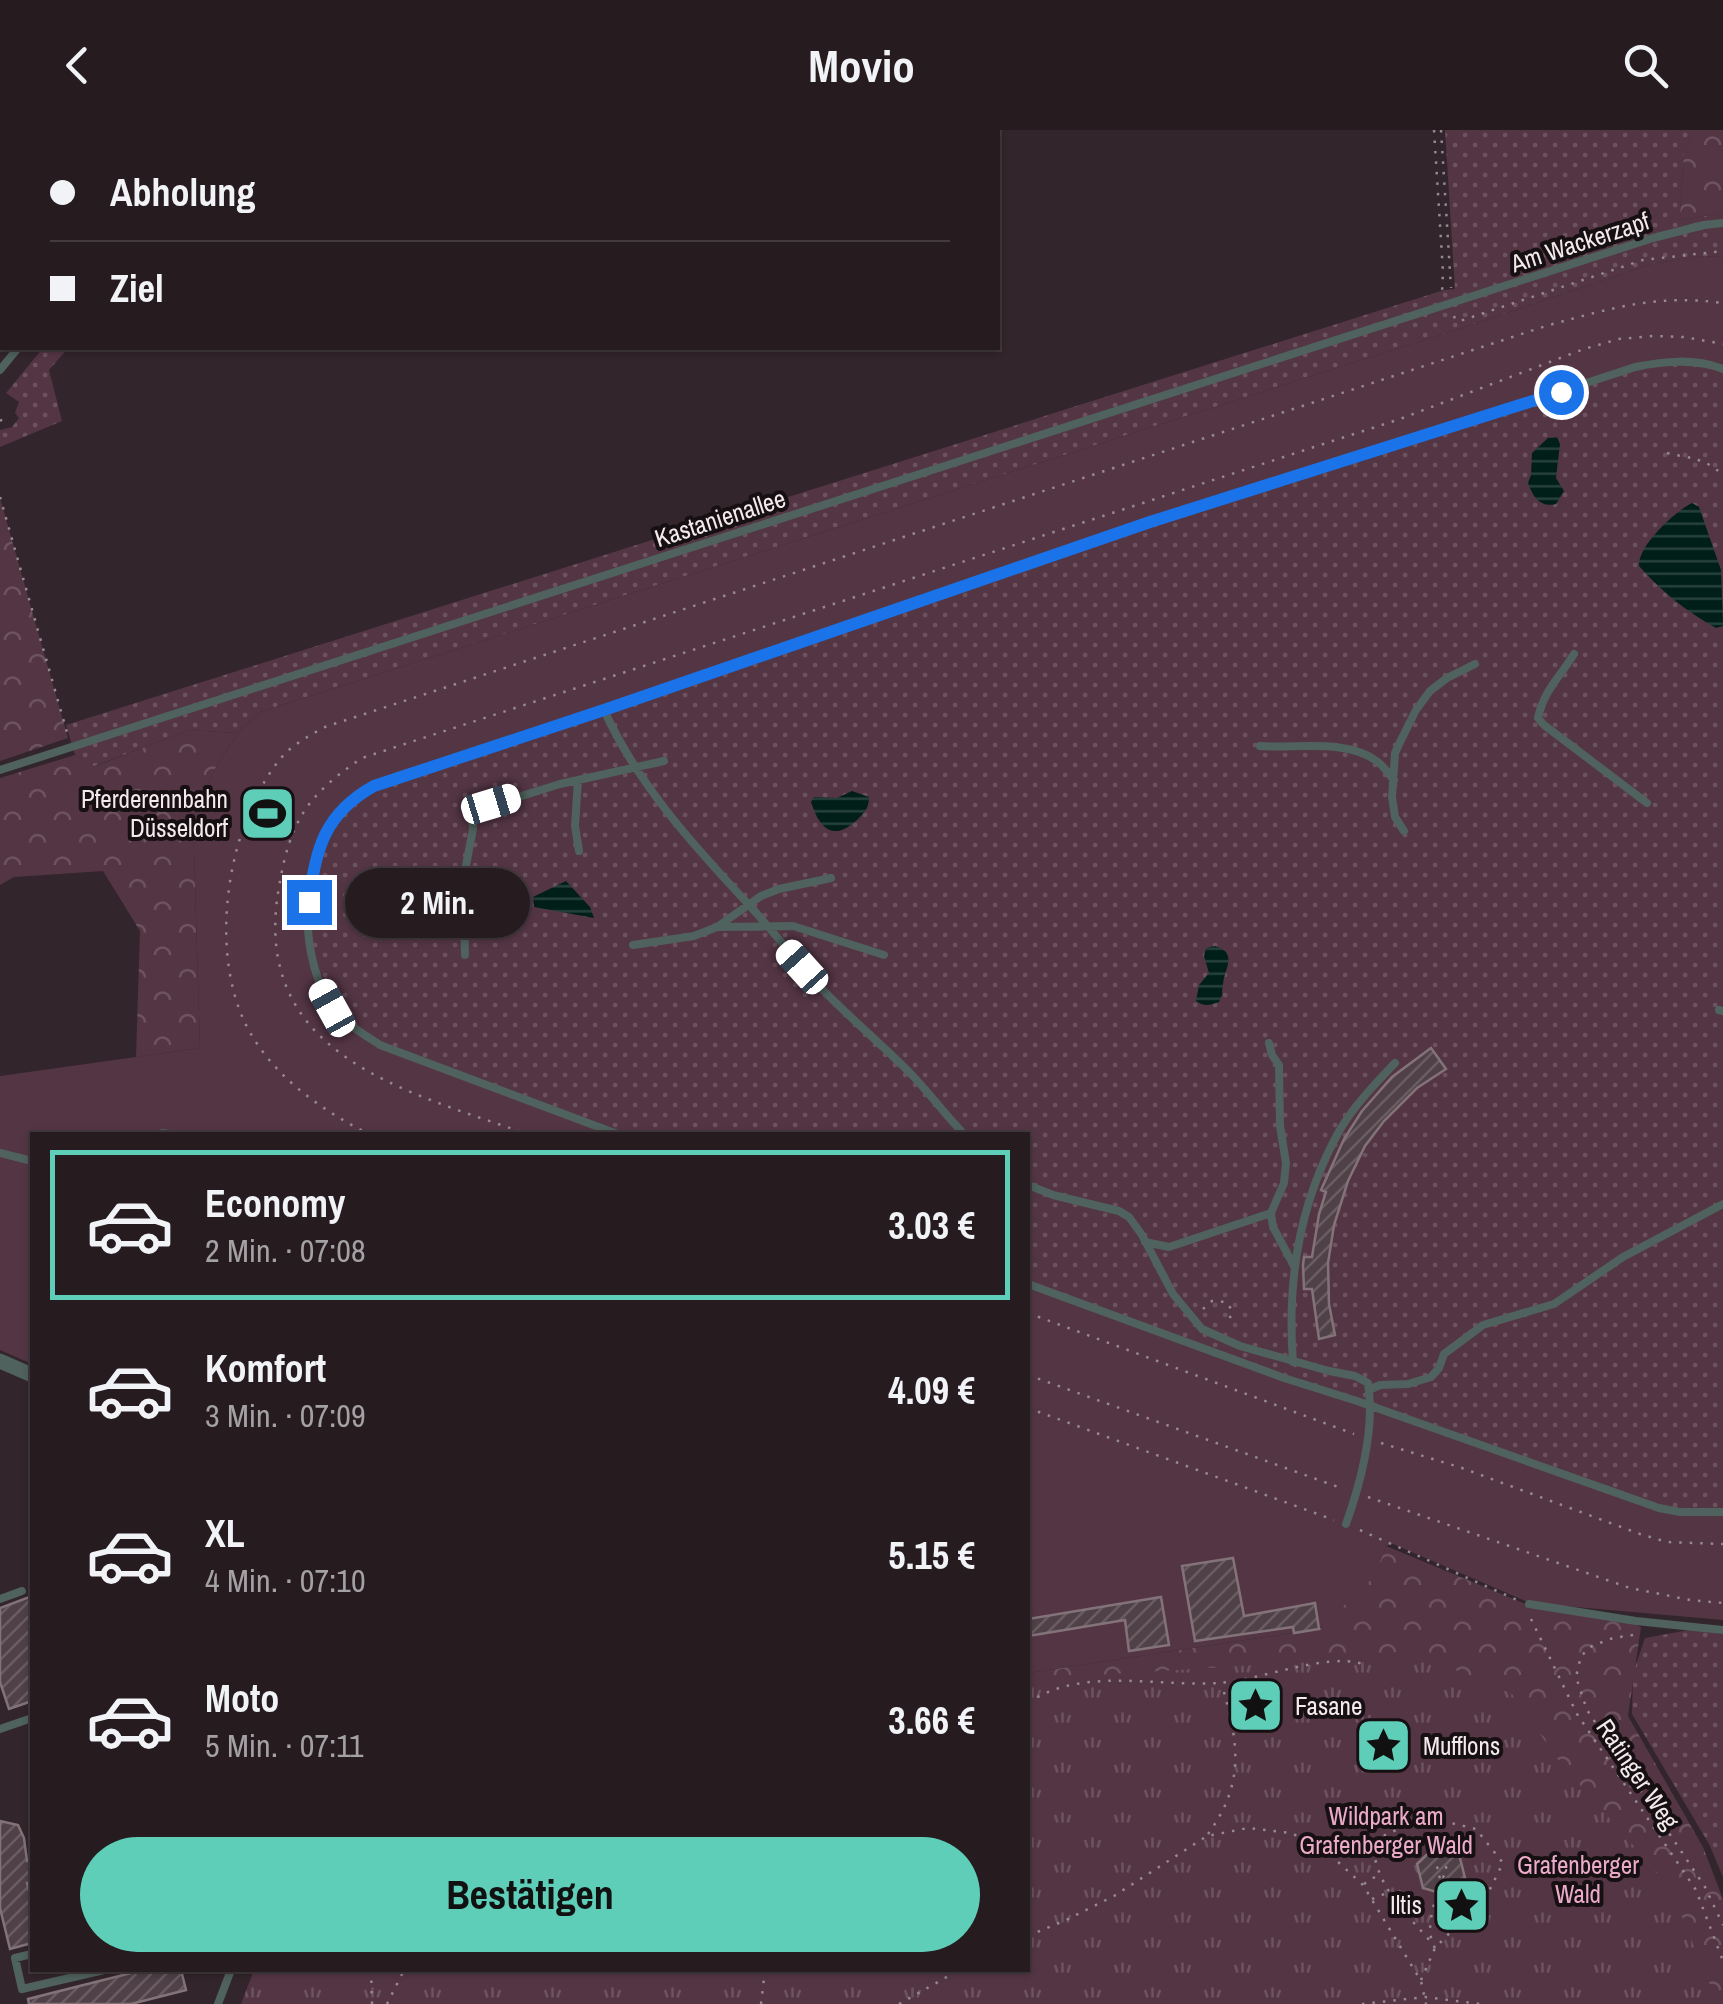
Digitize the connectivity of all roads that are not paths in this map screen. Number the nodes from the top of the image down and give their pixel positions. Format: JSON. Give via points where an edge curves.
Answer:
{"nodes":[{"id":1,"x":1723,"y":222,"type":"edge"},
{"id":2,"x":1452,"y":303,"type":"joint"},
{"id":3,"x":16,"y":350,"type":"edge"},
{"id":4,"x":1723,"y":368,"type":"edge"},
{"id":5,"x":0,"y":370,"type":"edge"},
{"id":6,"x":1574,"y":654,"type":"dead end"},
{"id":7,"x":1475,"y":664,"type":"dead end"},
{"id":8,"x":604,"y":710,"type":"junction"},
{"id":9,"x":1260,"y":746,"type":"dead end"},
{"id":10,"x":664,"y":762,"type":"dead end"},
{"id":11,"x":636,"y":768,"type":"junction"},
{"id":12,"x":0,"y":770,"type":"edge"},
{"id":13,"x":578,"y":780,"type":"junction"},
{"id":14,"x":1394,"y":780,"type":"junction"},
{"id":15,"x":1647,"y":803,"type":"dead end"},
{"id":16,"x":1404,"y":830,"type":"dead end"},
{"id":17,"x":579,"y":851,"type":"dead end"},
{"id":18,"x":831,"y":878,"type":"dead end"},
{"id":19,"x":749,"y":905,"type":"junction"},
{"id":20,"x":765,"y":926,"type":"junction"},
{"id":21,"x":717,"y":927,"type":"junction"},
{"id":22,"x":632,"y":945,"type":"dead end"},
{"id":23,"x":465,"y":955,"type":"dead end"},
{"id":24,"x":884,"y":955,"type":"dead end"},
{"id":25,"x":1269,"y":1043,"type":"dead end"},
{"id":26,"x":1395,"y":1063,"type":"dead end"},
{"id":27,"x":612,"y":1132,"type":"edge"},
{"id":28,"x":962,"y":1132,"type":"edge"},
{"id":29,"x":0,"y":1152,"type":"edge"},
{"id":30,"x":30,"y":1160,"type":"edge"},
{"id":31,"x":1030,"y":1186,"type":"edge"},
{"id":32,"x":1723,"y":1204,"type":"edge"},
{"id":33,"x":1271,"y":1213,"type":"junction"},
{"id":34,"x":1145,"y":1242,"type":"junction"},
{"id":35,"x":1294,"y":1266,"type":"junction"},
{"id":36,"x":1030,"y":1285,"type":"edge"},
{"id":37,"x":0,"y":1362,"type":"edge"},
{"id":38,"x":1293,"y":1362,"type":"junction"},
{"id":39,"x":30,"y":1374,"type":"edge"},
{"id":40,"x":1369,"y":1390,"type":"junction"},
{"id":41,"x":1369,"y":1405,"type":"junction"},
{"id":42,"x":1723,"y":1512,"type":"edge"},
{"id":43,"x":1346,"y":1524,"type":"road end"},
{"id":44,"x":22,"y":1590,"type":"dead end"},
{"id":45,"x":0,"y":1599,"type":"edge"},
{"id":46,"x":1529,"y":1604,"type":"road end"},
{"id":47,"x":1723,"y":1630,"type":"edge"},
{"id":48,"x":30,"y":1719,"type":"edge"},
{"id":49,"x":0,"y":1729,"type":"edge"},
{"id":50,"x":30,"y":1954,"type":"edge"},
{"id":51,"x":96,"y":1972,"type":"edge"},
{"id":52,"x":229,"y":1972,"type":"edge"},
{"id":53,"x":218,"y":2004,"type":"edge"}],
"edges":[{"from":1,"to":2,"type":"lane","name":"Am Wackerzapf"},
{"from":2,"to":12,"type":"lane","name":"Kastanienallee"},
{"from":3,"to":5,"type":"lane"},
{"from":4,"to":8,"type":"lane","via":[[1677,361],[1635,367],[1150,522]]},
{"from":6,"to":15,"type":"lane","via":[[1549,687],[1538,718]]},
{"from":7,"to":14,"type":"lane","via":[[1438,685],[1416,710],[1395,754]]},
{"from":8,"to":11,"type":"lane"},
{"from":8,"to":27,"type":"lane","via":[[358,795],[322,839],[308,930],[320,985],[353,1028],[411,1058]]},
{"from":9,"to":14,"type":"lane","via":[[1357,751]]},
{"from":10,"to":11,"type":"lane"},
{"from":11,"to":13,"type":"lane"},
{"from":11,"to":19,"type":"lane"},
{"from":13,"to":17,"type":"lane"},
{"from":13,"to":23,"type":"lane","via":[[477,810],[463,881]]},
{"from":14,"to":16,"type":"lane","via":[[1392,798]]},
{"from":18,"to":19,"type":"lane","via":[[779,889]]},
{"from":19,"to":20,"type":"lane"},
{"from":19,"to":21,"type":"lane"},
{"from":20,"to":21,"type":"lane"},
{"from":20,"to":24,"type":"lane","via":[[793,926]]},
{"from":20,"to":28,"type":"lane"},
{"from":21,"to":22,"type":"lane"},
{"from":25,"to":33,"type":"lane","via":[[1279,1065],[1286,1163]]},
{"from":26,"to":35,"type":"lane","via":[[1338,1133],[1315,1182]]},
{"from":29,"to":30,"type":"lane"},
{"from":31,"to":34,"type":"lane","via":[[1118,1211]]},
{"from":32,"to":40,"type":"lane","via":[[1554,1304],[1483,1325],[1444,1354],[1430,1377]]},
{"from":33,"to":34,"type":"lane","via":[[1169,1247]]},
{"from":33,"to":35,"type":"lane"},
{"from":34,"to":38,"type":"lane","via":[[1198,1326]]},
{"from":35,"to":38,"type":"lane"},
{"from":36,"to":41,"type":"lane"},
{"from":37,"to":39,"type":"street"},
{"from":38,"to":40,"type":"lane","via":[[1355,1376]]},
{"from":40,"to":41,"type":"lane"},
{"from":41,"to":42,"type":"lane","via":[[1659,1508]]},
{"from":41,"to":43,"type":"lane","via":[[1363,1472]]},
{"from":44,"to":45,"type":"lane"},
{"from":46,"to":47,"type":"lane"},
{"from":48,"to":49,"type":"lane"},
{"from":50,"to":51,"type":"lane","via":[[16,1958],[22,1990]]},
{"from":52,"to":53,"type":"lane"}]}
